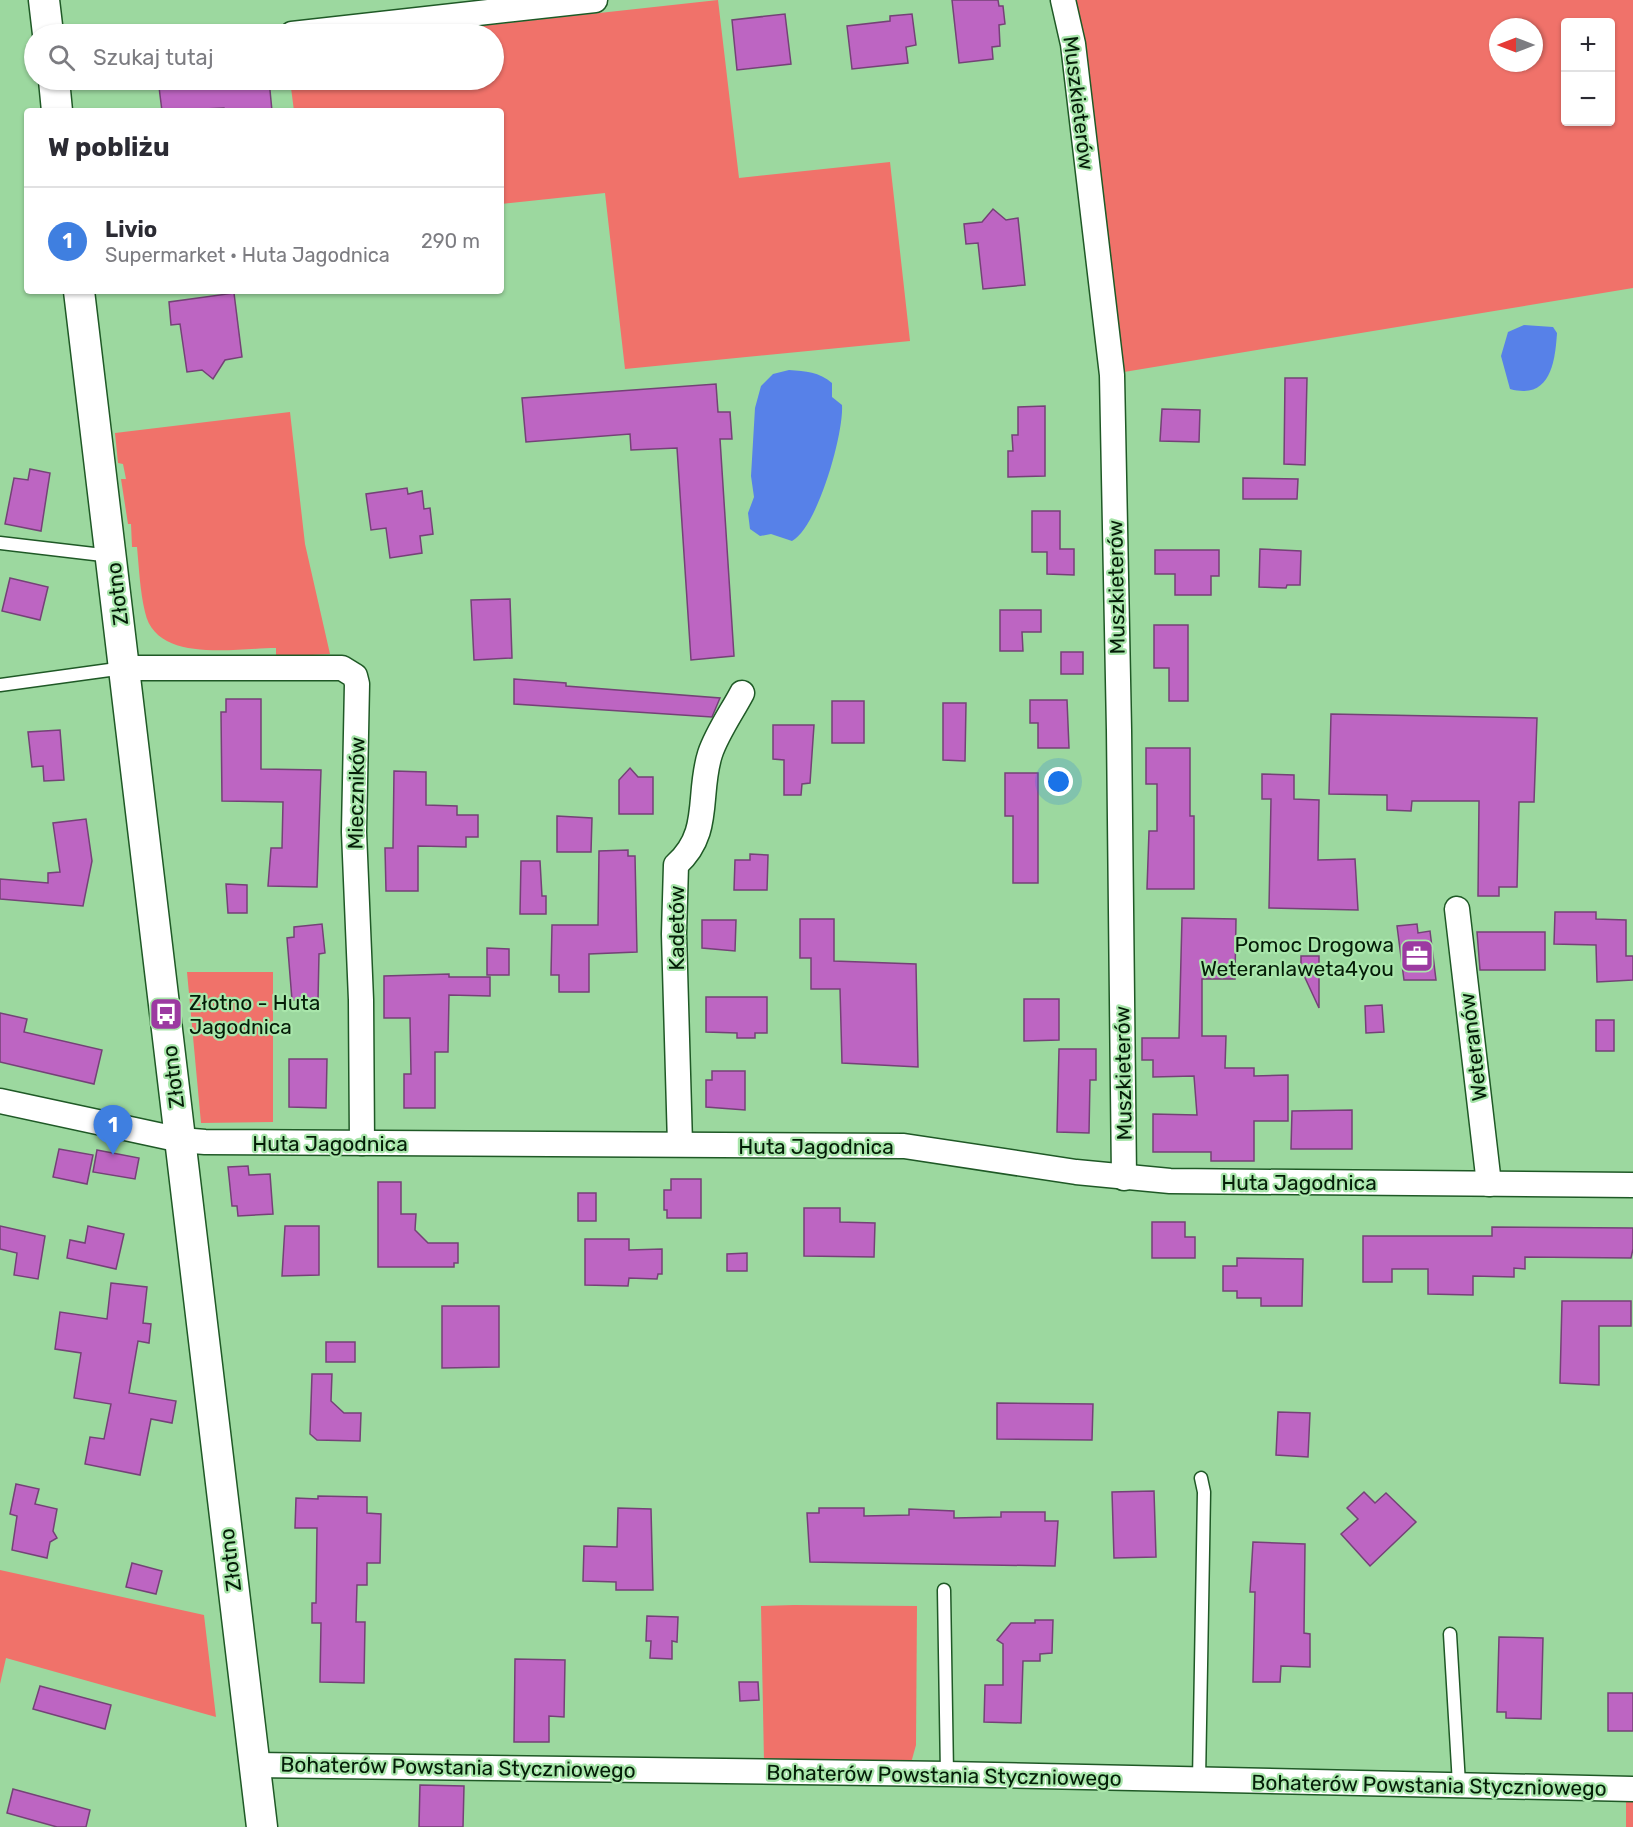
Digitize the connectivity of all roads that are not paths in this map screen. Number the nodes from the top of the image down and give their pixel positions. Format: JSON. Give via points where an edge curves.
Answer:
{"nodes":[{"id":1,"x":44,"y":0,"type":"edge"},
{"id":2,"x":595,"y":0,"type":"edge"},
{"id":3,"x":1063,"y":0,"type":"edge"},
{"id":4,"x":47,"y":24,"type":"edge"},
{"id":5,"x":381,"y":24,"type":"edge"},
{"id":6,"x":55,"y":90,"type":"edge"},
{"id":7,"x":57,"y":108,"type":"edge"},
{"id":8,"x":79,"y":294,"type":"edge"},
{"id":9,"x":0,"y":543,"type":"edge"},
{"id":10,"x":112,"y":556,"type":"junction"},
{"id":11,"x":125,"y":668,"type":"junction"},
{"id":12,"x":0,"y":686,"type":"edge"},
{"id":13,"x":742,"y":693,"type":"dead end"},
{"id":14,"x":1457,"y":909,"type":"dead end"},
{"id":15,"x":0,"y":1101,"type":"edge"},
{"id":16,"x":181,"y":1140,"type":"junction"},
{"id":17,"x":362,"y":1143,"type":"junction"},
{"id":18,"x":680,"y":1144,"type":"junction"},
{"id":19,"x":1125,"y":1178,"type":"junction"},
{"id":20,"x":1489,"y":1184,"type":"junction"},
{"id":21,"x":1633,"y":1185,"type":"edge"},
{"id":22,"x":1201,"y":1478,"type":"dead end"},
{"id":23,"x":944,"y":1590,"type":"dead end"},
{"id":24,"x":1450,"y":1634,"type":"dead end"},
{"id":25,"x":254,"y":1765,"type":"junction"},
{"id":26,"x":947,"y":1774,"type":"junction"},
{"id":27,"x":1199,"y":1781,"type":"junction"},
{"id":28,"x":1459,"y":1784,"type":"junction"},
{"id":29,"x":1633,"y":1790,"type":"edge"},
{"id":30,"x":262,"y":1827,"type":"edge"}],
"edges":[{"from":1,"to":4,"type":"street"},
{"from":2,"to":5,"type":"street"},
{"from":3,"to":19,"type":"street","name":"Muszkieterów","via":[[1073,44],[1112,375]]},
{"from":6,"to":7,"type":"street"},
{"from":8,"to":10,"type":"street","name":"Złotno"},
{"from":9,"to":10,"type":"lane"},
{"from":10,"to":11,"type":"street","name":"Złotno"},
{"from":11,"to":12,"type":"lane"},
{"from":11,"to":16,"type":"street","name":"Złotno"},
{"from":11,"to":17,"type":"street","name":"Mieczników","via":[[342,668],[355,676],[355,881]]},
{"from":13,"to":18,"type":"street","name":"Kadetów","via":[[710,754],[698,832],[690,852],[676,865]]},
{"from":14,"to":20,"type":"street","name":"Weteranów"},
{"from":15,"to":16,"type":"street","name":"Huta Jagodnica"},
{"from":16,"to":17,"type":"street","name":"Huta Jagodnica"},
{"from":16,"to":25,"type":"street","name":"Złotno"},
{"from":17,"to":18,"type":"street","name":"Huta Jagodnica"},
{"from":18,"to":19,"type":"street","name":"Huta Jagodnica","via":[[914,1147]]},
{"from":19,"to":20,"type":"street","name":"Huta Jagodnica"},
{"from":20,"to":21,"type":"street","name":"Huta Jagodnica"},
{"from":22,"to":27,"type":"lane","via":[[1204,1492]]},
{"from":23,"to":26,"type":"lane"},
{"from":24,"to":28,"type":"lane"},
{"from":25,"to":26,"type":"street","name":"Bohaterów Powstania Styczniowego"},
{"from":25,"to":30,"type":"street","name":"Złotno"},
{"from":26,"to":27,"type":"street","name":"Bohaterów Powstania Styczniowego"},
{"from":27,"to":28,"type":"street","name":"Bohaterów Powstania Styczniowego"},
{"from":28,"to":29,"type":"street","name":"Bohaterów Powstania Styczniowego"}]}
